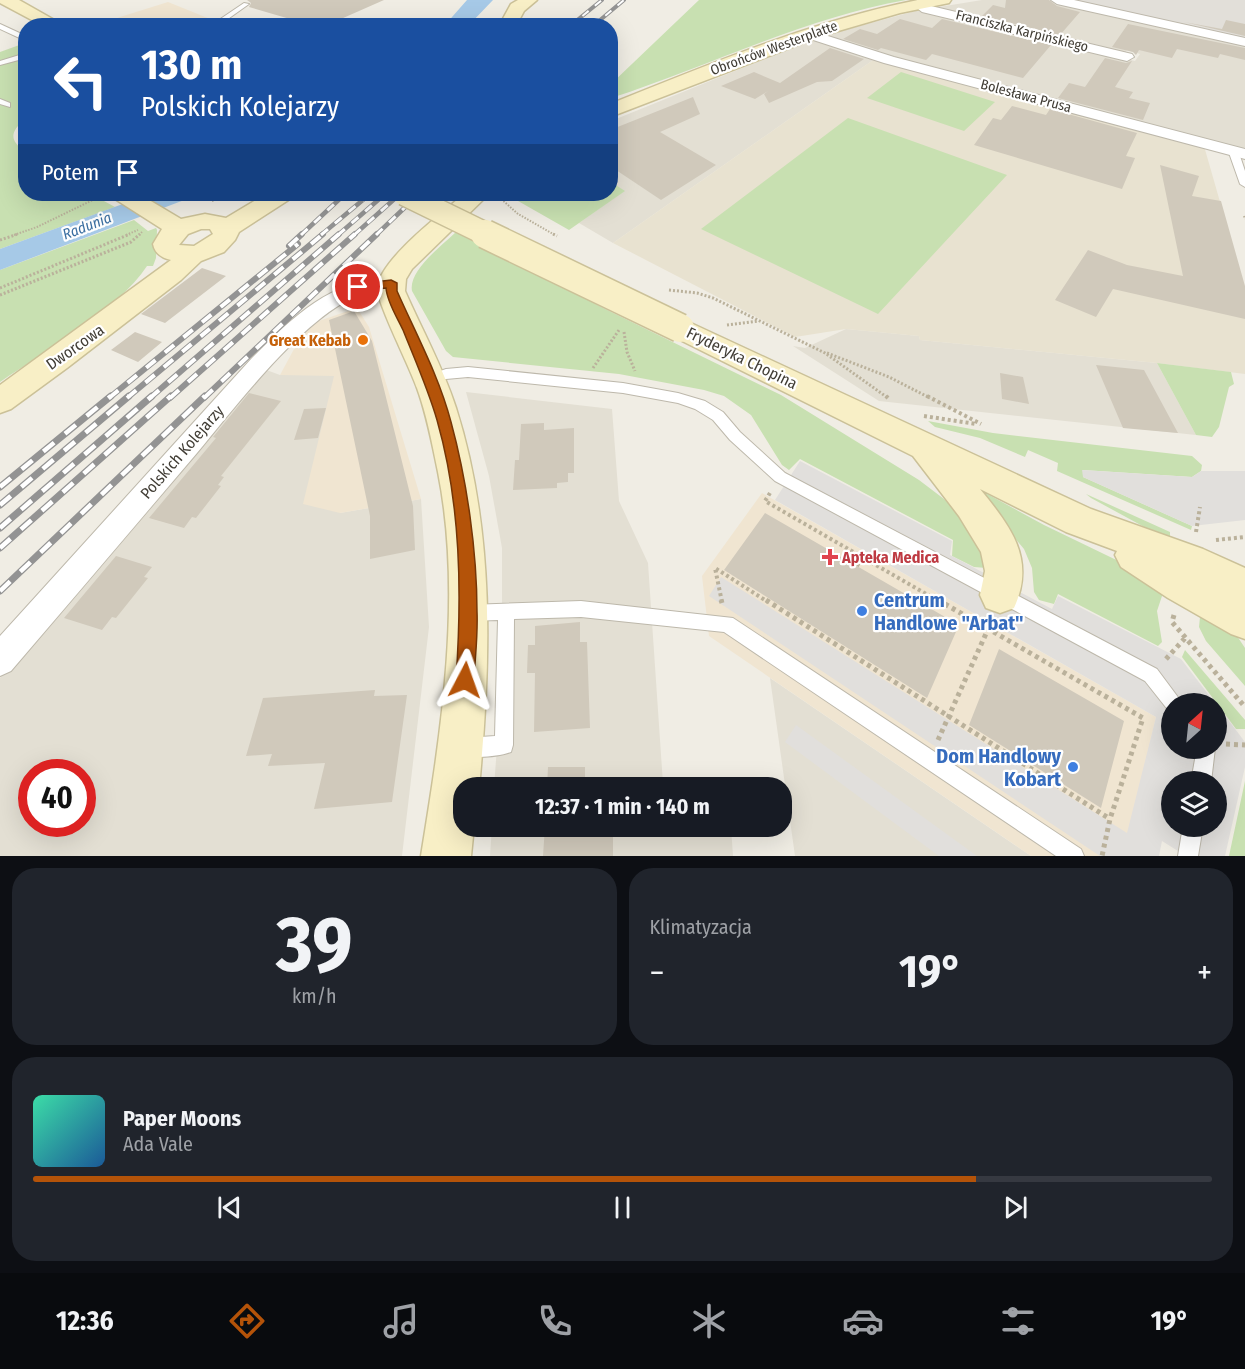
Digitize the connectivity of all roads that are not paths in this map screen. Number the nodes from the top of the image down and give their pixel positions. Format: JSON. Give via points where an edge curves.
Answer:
{"nodes":[{"id":1,"x":6,"y":0,"type":"edge"},
{"id":2,"x":529,"y":0,"type":"edge"},
{"id":3,"x":943,"y":0,"type":"edge"},
{"id":4,"x":1057,"y":0,"type":"edge"},
{"id":5,"x":246,"y":4,"type":"dead end"},
{"id":6,"x":918,"y":4,"type":"junction"},
{"id":7,"x":38,"y":18,"type":"edge"},
{"id":8,"x":225,"y":18,"type":"edge"},
{"id":9,"x":511,"y":18,"type":"edge"},
{"id":10,"x":0,"y":26,"type":"edge"},
{"id":11,"x":18,"y":32,"type":"edge"},
{"id":12,"x":14,"y":33,"type":"junction"},
{"id":13,"x":809,"y":34,"type":"junction"},
{"id":14,"x":18,"y":35,"type":"edge"},
{"id":15,"x":1245,"y":42,"type":"edge"},
{"id":16,"x":18,"y":57,"type":"edge"},
{"id":17,"x":1126,"y":57,"type":"dead end"},
{"id":18,"x":0,"y":63,"type":"edge"},
{"id":19,"x":618,"y":108,"type":"edge"},
{"id":20,"x":1239,"y":152,"type":"edge"},
{"id":21,"x":1245,"y":184,"type":"edge"},
{"id":22,"x":127,"y":201,"type":"edge"},
{"id":23,"x":256,"y":201,"type":"edge"},
{"id":24,"x":268,"y":201,"type":"edge"},
{"id":25,"x":418,"y":201,"type":"edge"},
{"id":26,"x":469,"y":201,"type":"edge"},
{"id":27,"x":220,"y":225,"type":"junction"},
{"id":28,"x":172,"y":232,"type":"junction"},
{"id":29,"x":391,"y":283,"type":"junction"},
{"id":30,"x":430,"y":379,"type":"junction"},
{"id":31,"x":0,"y":400,"type":"edge"},
{"id":32,"x":925,"y":430,"type":"junction"},
{"id":33,"x":1079,"y":521,"type":"junction"},
{"id":34,"x":1245,"y":587,"type":"edge"},
{"id":35,"x":1000,"y":595,"type":"junction"},
{"id":36,"x":488,"y":613,"type":"junction"},
{"id":37,"x":1245,"y":620,"type":"edge"},
{"id":38,"x":0,"y":660,"type":"edge"},
{"id":39,"x":1165,"y":693,"type":"edge"},
{"id":40,"x":1191,"y":837,"type":"edge"},
{"id":41,"x":446,"y":856,"type":"edge"},
{"id":42,"x":1074,"y":856,"type":"edge"},
{"id":43,"x":1188,"y":856,"type":"edge"}],
"edges":[{"from":1,"to":7,"type":"street"},
{"from":2,"to":9,"type":"street","via":[[517,8]]},
{"from":3,"to":6,"type":"street","name":"Obrońców Westerplatte"},
{"from":4,"to":15,"type":"street"},
{"from":5,"to":8,"type":"lane"},
{"from":6,"to":13,"type":"street","name":"Obrońców Westerplatte"},
{"from":6,"to":17,"type":"street","name":"Franciszka Karpińskiego"},
{"from":10,"to":12,"type":"lane"},
{"from":11,"to":12,"type":"lane"},
{"from":12,"to":14,"type":"lane"},
{"from":13,"to":19,"type":"street","name":"Obrońców Westerplatte"},
{"from":13,"to":20,"type":"street","name":"Bolesława Prusa","via":[[889,60]]},
{"from":16,"to":18,"type":"lane"},
{"from":20,"to":21,"type":"lane"},
{"from":22,"to":28,"type":"street"},
{"from":23,"to":27,"type":"street"},
{"from":24,"to":27,"type":"street"},
{"from":25,"to":32,"type":"street","name":"Fryderyka Chopina","bridge":true,"via":[[680,328]]},
{"from":26,"to":29,"type":"street","via":[[402,263]]},
{"from":27,"to":28,"type":"street","name":"Dworcowa","via":[[222,241],[205,251]]},
{"from":28,"to":31,"type":"street","name":"Dworcowa","via":[[174,273]]},
{"from":29,"to":30,"type":"street","via":[[396,304]]},
{"from":29,"to":38,"type":"street","name":"Polskich Kolejarzy","via":[[350,291],[299,327],[233,393]]},
{"from":30,"to":35,"type":"lane","via":[[468,372],[583,383],[655,393],[700,405],[717,416],[780,477]]},
{"from":30,"to":36,"type":"street","via":[[456,474],[468,571]]},
{"from":32,"to":33,"type":"street","name":"Fryderyka Chopina"},
{"from":32,"to":35,"type":"street","via":[[996,542],[1004,562]]},
{"from":33,"to":34,"type":"street","name":"Fryderyka Chopina","via":[[1189,561]]},
{"from":33,"to":37,"type":"street","name":"Fryderyka Chopina"},
{"from":35,"to":39,"type":"lane","via":[[1151,675]]},
{"from":36,"to":41,"type":"street","via":[[461,748]]},
{"from":36,"to":42,"type":"lane","via":[[581,609],[727,624]]},
{"from":40,"to":43,"type":"lane"}]}
